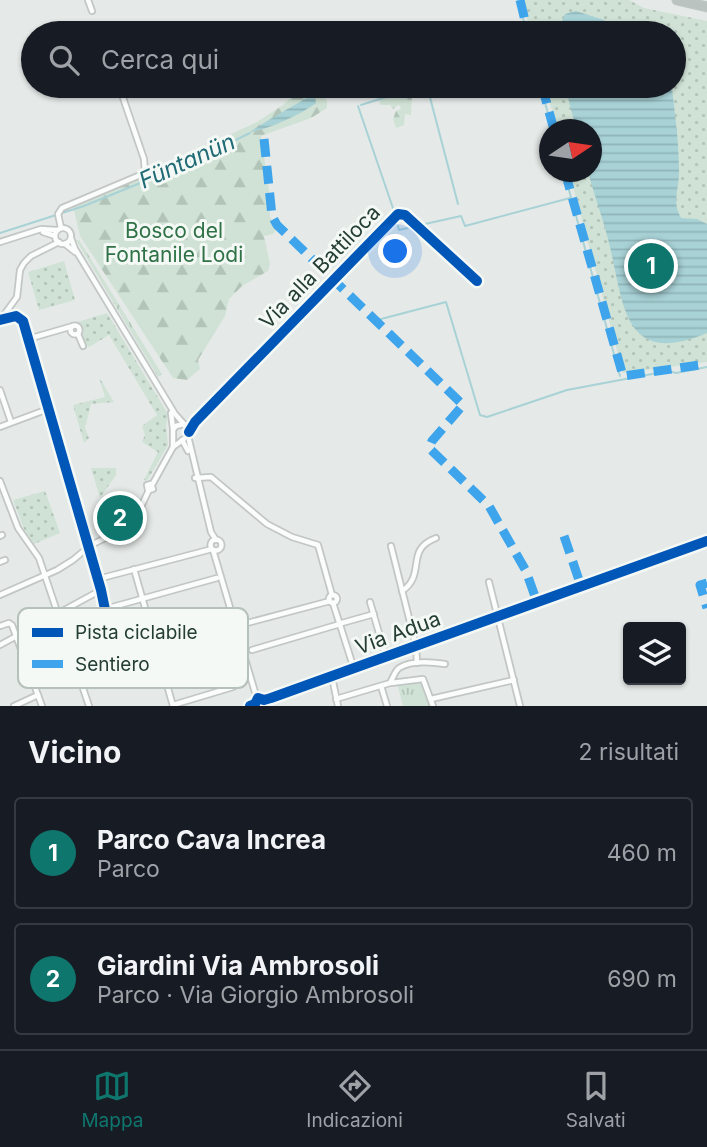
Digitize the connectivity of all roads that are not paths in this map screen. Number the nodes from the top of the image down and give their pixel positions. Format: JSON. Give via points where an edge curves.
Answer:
{"nodes":[{"id":1,"x":88,"y":0,"type":"edge"},
{"id":2,"x":677,"y":0,"type":"edge"},
{"id":3,"x":707,"y":7,"type":"edge"},
{"id":4,"x":92,"y":11,"type":"dead end"},
{"id":5,"x":123,"y":98,"type":"edge"},
{"id":6,"x":58,"y":231,"type":"junction"},
{"id":7,"x":71,"y":238,"type":"junction"},
{"id":8,"x":59,"y":242,"type":"junction"},
{"id":9,"x":0,"y":243,"type":"edge"},
{"id":10,"x":65,"y":244,"type":"junction"},
{"id":11,"x":477,"y":281,"type":"dead end"},
{"id":12,"x":0,"y":320,"type":"edge"},
{"id":13,"x":28,"y":339,"type":"junction"},
{"id":14,"x":83,"y":346,"type":"dead end"},
{"id":15,"x":0,"y":390,"type":"edge"},
{"id":16,"x":48,"y":409,"type":"junction"},
{"id":17,"x":195,"y":422,"type":"junction"},
{"id":18,"x":11,"y":423,"type":"junction"},
{"id":19,"x":185,"y":425,"type":"junction"},
{"id":20,"x":0,"y":427,"type":"edge"},
{"id":21,"x":173,"y":429,"type":"junction"},
{"id":22,"x":188,"y":434,"type":"junction"},
{"id":23,"x":174,"y":436,"type":"junction"},
{"id":24,"x":181,"y":440,"type":"junction"},
{"id":25,"x":173,"y":447,"type":"junction"},
{"id":26,"x":196,"y":478,"type":"junction"},
{"id":27,"x":0,"y":481,"type":"edge"},
{"id":28,"x":436,"y":538,"type":"dead end"},
{"id":29,"x":707,"y":541,"type":"edge"},
{"id":30,"x":391,"y":546,"type":"dead end"},
{"id":31,"x":89,"y":547,"type":"junction"},
{"id":32,"x":213,"y":547,"type":"junction"},
{"id":33,"x":134,"y":569,"type":"junction"},
{"id":34,"x":45,"y":575,"type":"junction"},
{"id":35,"x":217,"y":578,"type":"dead end"},
{"id":36,"x":98,"y":579,"type":"junction"},
{"id":37,"x":489,"y":582,"type":"dead end"},
{"id":38,"x":101,"y":590,"type":"junction"},
{"id":39,"x":402,"y":590,"type":"junction"},
{"id":40,"x":0,"y":595,"type":"edge"},
{"id":41,"x":143,"y":598,"type":"junction"},
{"id":42,"x":331,"y":602,"type":"junction"},
{"id":43,"x":370,"y":602,"type":"dead end"},
{"id":44,"x":56,"y":608,"type":"edge"},
{"id":45,"x":67,"y":608,"type":"edge"},
{"id":46,"x":105,"y":608,"type":"joint"},
{"id":47,"x":146,"y":608,"type":"edge"},
{"id":48,"x":230,"y":608,"type":"edge"},
{"id":49,"x":373,"y":614,"type":"junction"},
{"id":50,"x":498,"y":617,"type":"junction"},
{"id":51,"x":248,"y":624,"type":"edge"},
{"id":52,"x":341,"y":624,"type":"junction"},
{"id":53,"x":0,"y":626,"type":"edge"},
{"id":54,"x":16,"y":636,"type":"junction"},
{"id":55,"x":18,"y":641,"type":"edge"},
{"id":56,"x":0,"y":645,"type":"edge"},
{"id":57,"x":416,"y":646,"type":"junction"},
{"id":58,"x":252,"y":650,"type":"dead end"},
{"id":59,"x":386,"y":657,"type":"junction"},
{"id":60,"x":417,"y":663,"type":"junction"},
{"id":61,"x":445,"y":664,"type":"dead end"},
{"id":62,"x":248,"y":668,"type":"edge"},
{"id":63,"x":354,"y":669,"type":"junction"},
{"id":64,"x":332,"y":677,"type":"junction"},
{"id":65,"x":514,"y":680,"type":"junction"},
{"id":66,"x":390,"y":683,"type":"junction"},
{"id":67,"x":381,"y":686,"type":"junction"},
{"id":68,"x":35,"y":688,"type":"edge"},
{"id":69,"x":83,"y":688,"type":"edge"},
{"id":70,"x":168,"y":688,"type":"edge"},
{"id":71,"x":230,"y":688,"type":"edge"},
{"id":72,"x":38,"y":695,"type":"junction"},
{"id":73,"x":336,"y":699,"type":"junction"},
{"id":74,"x":431,"y":699,"type":"junction"},
{"id":75,"x":259,"y":703,"type":"edge"},
{"id":76,"x":173,"y":705,"type":"edge"},
{"id":77,"x":14,"y":706,"type":"edge"},
{"id":78,"x":42,"y":706,"type":"edge"},
{"id":79,"x":89,"y":706,"type":"edge"},
{"id":80,"x":338,"y":706,"type":"edge"},
{"id":81,"x":387,"y":706,"type":"edge"},
{"id":82,"x":433,"y":706,"type":"edge"},
{"id":83,"x":520,"y":706,"type":"edge"}],
"edges":[{"from":1,"to":4,"type":"street"},
{"from":2,"to":3,"type":"highway"},
{"from":5,"to":6,"type":"street","via":[[146,172],[62,208]]},
{"from":6,"to":7,"type":"street","via":[[70,231]]},
{"from":6,"to":8,"type":"street"},
{"from":6,"to":9,"type":"street","via":[[41,229]]},
{"from":7,"to":10,"type":"street"},
{"from":7,"to":19,"type":"street"},
{"from":8,"to":10,"type":"street"},
{"from":8,"to":12,"type":"street","via":[[24,263],[19,293]]},
{"from":10,"to":21,"type":"street","via":[[73,250],[172,413]]},
{"from":11,"to":17,"type":"street","name":"Via alla Battiloca","via":[[405,215],[398,214]]},
{"from":12,"to":13,"type":"street","via":[[20,317]]},
{"from":13,"to":14,"type":"street","via":[[79,328]]},
{"from":13,"to":16,"type":"street"},
{"from":15,"to":18,"type":"street"},
{"from":16,"to":18,"type":"street"},
{"from":16,"to":31,"type":"street"},
{"from":17,"to":19,"type":"street","name":"Via alla Battiloca"},
{"from":17,"to":22,"type":"street","name":"Via alla Battiloca"},
{"from":18,"to":20,"type":"street"},
{"from":19,"to":21,"type":"street"},
{"from":19,"to":22,"type":"street"},
{"from":21,"to":23,"type":"street"},
{"from":22,"to":24,"type":"street"},
{"from":22,"to":26,"type":"street"},
{"from":23,"to":24,"type":"street"},
{"from":23,"to":25,"type":"street"},
{"from":24,"to":25,"type":"street"},
{"from":24,"to":26,"type":"street"},
{"from":25,"to":31,"type":"street","via":[[129,526]]},
{"from":26,"to":32,"type":"street"},
{"from":26,"to":42,"type":"street","via":[[211,477],[260,519],[291,537],[316,544],[332,595],[337,598]]},
{"from":27,"to":34,"type":"street","via":[[18,528]]},
{"from":28,"to":39,"type":"street","via":[[419,549],[415,575]]},
{"from":29,"to":50,"type":"street","name":"Via Adua"},
{"from":30,"to":39,"type":"street"},
{"from":31,"to":34,"type":"street"},
{"from":31,"to":36,"type":"street"},
{"from":32,"to":33,"type":"street"},
{"from":32,"to":48,"type":"street"},
{"from":33,"to":36,"type":"street"},
{"from":33,"to":41,"type":"street"},
{"from":34,"to":40,"type":"street"},
{"from":34,"to":44,"type":"street"},
{"from":35,"to":41,"type":"street"},
{"from":36,"to":38,"type":"street"},
{"from":37,"to":50,"type":"street"},
{"from":38,"to":45,"type":"street"},
{"from":38,"to":46,"type":"street"},
{"from":39,"to":57,"type":"street"},
{"from":41,"to":46,"type":"street"},
{"from":41,"to":47,"type":"street"},
{"from":42,"to":51,"type":"street"},
{"from":42,"to":52,"type":"street"},
{"from":43,"to":49,"type":"street"},
{"from":49,"to":52,"type":"street"},
{"from":49,"to":59,"type":"street"},
{"from":50,"to":57,"type":"street","name":"Via Adua"},
{"from":50,"to":65,"type":"street"},
{"from":52,"to":58,"type":"street"},
{"from":52,"to":63,"type":"street"},
{"from":53,"to":54,"type":"street","via":[[11,624]]},
{"from":54,"to":55,"type":"street"},
{"from":54,"to":56,"type":"street"},
{"from":57,"to":59,"type":"street","name":"Via Adua"},
{"from":57,"to":60,"type":"street"},
{"from":59,"to":63,"type":"street","name":"Via Adua"},
{"from":60,"to":61,"type":"street"},
{"from":60,"to":66,"type":"street","via":[[399,669]]},
{"from":62,"to":75,"type":"street"},
{"from":63,"to":64,"type":"street","name":"Via Adua"},
{"from":64,"to":73,"type":"street"},
{"from":64,"to":75,"type":"street","name":"Via Adua"},
{"from":65,"to":74,"type":"street"},
{"from":65,"to":83,"type":"street"},
{"from":66,"to":67,"type":"street"},
{"from":66,"to":74,"type":"street","via":[[422,679]]},
{"from":67,"to":73,"type":"street"},
{"from":67,"to":81,"type":"street"},
{"from":68,"to":72,"type":"street"},
{"from":69,"to":79,"type":"street"},
{"from":70,"to":76,"type":"street"},
{"from":71,"to":76,"type":"street"},
{"from":72,"to":77,"type":"street"},
{"from":72,"to":78,"type":"street"},
{"from":73,"to":80,"type":"street"},
{"from":74,"to":82,"type":"street"}]}
